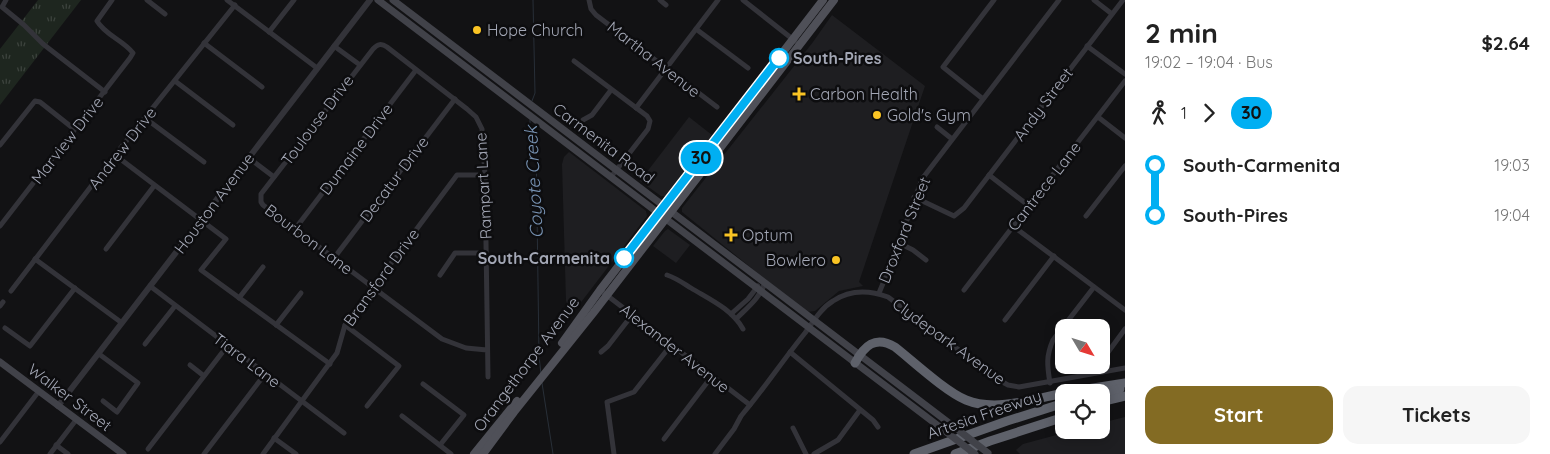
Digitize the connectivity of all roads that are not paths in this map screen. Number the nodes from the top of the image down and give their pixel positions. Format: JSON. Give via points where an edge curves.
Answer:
{"nodes":[{"id":1,"x":6,"y":0,"type":"edge"},
{"id":2,"x":112,"y":0,"type":"edge"},
{"id":3,"x":147,"y":0,"type":"edge"},
{"id":4,"x":294,"y":0,"type":"edge"},
{"id":5,"x":370,"y":0,"type":"edge"},
{"id":6,"x":378,"y":0,"type":"edge"},
{"id":7,"x":393,"y":0,"type":"edge"},
{"id":8,"x":589,"y":0,"type":"edge"},
{"id":9,"x":660,"y":0,"type":"edge"},
{"id":10,"x":718,"y":0,"type":"edge"},
{"id":11,"x":742,"y":0,"type":"edge"},
{"id":12,"x":823,"y":0,"type":"edge"},
{"id":13,"x":834,"y":0,"type":"edge"},
{"id":14,"x":994,"y":0,"type":"edge"},
{"id":15,"x":1059,"y":0,"type":"edge"},
{"id":16,"x":1094,"y":0,"type":"edge"},
{"id":17,"x":1123,"y":0,"type":"edge"},
{"id":18,"x":231,"y":2,"type":"edge"},
{"id":19,"x":666,"y":5,"type":"dead end"},
{"id":20,"x":165,"y":14,"type":"dead end"},
{"id":21,"x":1112,"y":14,"type":"junction"},
{"id":22,"x":696,"y":29,"type":"junction"},
{"id":23,"x":269,"y":32,"type":"junction"},
{"id":24,"x":793,"y":39,"type":"junction"},
{"id":25,"x":204,"y":43,"type":"junction"},
{"id":26,"x":379,"y":44,"type":"joint"},
{"id":27,"x":800,"y":45,"type":"junction"},
{"id":28,"x":334,"y":46,"type":"junction"},
{"id":29,"x":1087,"y":46,"type":"junction"},
{"id":30,"x":574,"y":61,"type":"dead end"},
{"id":31,"x":360,"y":65,"type":"junction"},
{"id":32,"x":317,"y":68,"type":"junction"},
{"id":33,"x":666,"y":68,"type":"junction"},
{"id":34,"x":748,"y":68,"type":"dead end"},
{"id":35,"x":416,"y":70,"type":"junction"},
{"id":36,"x":1125,"y":74,"type":"edge"},
{"id":37,"x":175,"y":81,"type":"junction"},
{"id":38,"x":1125,"y":81,"type":"edge"},
{"id":39,"x":262,"y":87,"type":"dead end"},
{"id":40,"x":612,"y":90,"type":"junction"},
{"id":41,"x":105,"y":92,"type":"junction"},
{"id":42,"x":455,"y":99,"type":"junction"},
{"id":43,"x":983,"y":99,"type":"junction"},
{"id":44,"x":717,"y":107,"type":"dead end"},
{"id":45,"x":636,"y":108,"type":"junction"},
{"id":46,"x":1098,"y":117,"type":"junction"},
{"id":47,"x":146,"y":118,"type":"junction"},
{"id":48,"x":583,"y":120,"type":"dead end"},
{"id":49,"x":233,"y":125,"type":"dead end"},
{"id":50,"x":937,"y":127,"type":"dead end"},
{"id":51,"x":74,"y":129,"type":"junction"},
{"id":52,"x":1125,"y":138,"type":"edge"},
{"id":53,"x":952,"y":139,"type":"junction"},
{"id":54,"x":0,"y":145,"type":"edge"},
{"id":55,"x":115,"y":155,"type":"junction"},
{"id":56,"x":248,"y":158,"type":"junction"},
{"id":57,"x":204,"y":162,"type":"dead end"},
{"id":58,"x":1125,"y":166,"type":"edge"},
{"id":59,"x":617,"y":170,"type":"junction"},
{"id":60,"x":484,"y":174,"type":"junction"},
{"id":61,"x":989,"y":175,"type":"junction"},
{"id":62,"x":274,"y":177,"type":"junction"},
{"id":63,"x":611,"y":177,"type":"junction"},
{"id":64,"x":154,"y":186,"type":"junction"},
{"id":65,"x":914,"y":196,"type":"junction"},
{"id":66,"x":260,"y":199,"type":"joint"},
{"id":67,"x":664,"y":206,"type":"junction"},
{"id":68,"x":1029,"y":206,"type":"junction"},
{"id":69,"x":671,"y":212,"type":"junction"},
{"id":70,"x":659,"y":213,"type":"junction"},
{"id":71,"x":1086,"y":216,"type":"dead end"},
{"id":72,"x":666,"y":219,"type":"junction"},
{"id":73,"x":201,"y":220,"type":"junction"},
{"id":74,"x":0,"y":226,"type":"edge"},
{"id":75,"x":1013,"y":226,"type":"junction"},
{"id":76,"x":295,"y":229,"type":"junction"},
{"id":77,"x":898,"y":242,"type":"junction"},
{"id":78,"x":106,"y":249,"type":"dead end"},
{"id":79,"x":485,"y":253,"type":"junction"},
{"id":80,"x":1054,"y":256,"type":"junction"},
{"id":81,"x":334,"y":258,"type":"junction"},
{"id":82,"x":35,"y":259,"type":"junction"},
{"id":83,"x":926,"y":260,"type":"dead end"},
{"id":84,"x":263,"y":267,"type":"dead end"},
{"id":85,"x":667,"y":275,"type":"dead end"},
{"id":86,"x":440,"y":276,"type":"dead end"},
{"id":87,"x":764,"y":282,"type":"junction"},
{"id":88,"x":150,"y":286,"type":"junction"},
{"id":89,"x":372,"y":287,"type":"junction"},
{"id":90,"x":1094,"y":287,"type":"junction"},
{"id":91,"x":75,"y":288,"type":"junction"},
{"id":92,"x":600,"y":290,"type":"junction"},
{"id":93,"x":759,"y":290,"type":"junction"},
{"id":94,"x":964,"y":290,"type":"dead end"},
{"id":95,"x":11,"y":291,"type":"dead end"},
{"id":96,"x":301,"y":293,"type":"dead end"},
{"id":97,"x":879,"y":293,"type":"junction"},
{"id":98,"x":607,"y":295,"type":"junction"},
{"id":99,"x":239,"y":298,"type":"junction"},
{"id":100,"x":175,"y":306,"type":"junction"},
{"id":101,"x":1125,"y":310,"type":"edge"},
{"id":102,"x":731,"y":314,"type":"junction"},
{"id":103,"x":632,"y":315,"type":"junction"},
{"id":104,"x":736,"y":319,"type":"junction"},
{"id":105,"x":814,"y":320,"type":"junction"},
{"id":106,"x":1004,"y":320,"type":"dead end"},
{"id":107,"x":122,"y":323,"type":"junction"},
{"id":108,"x":276,"y":325,"type":"junction"},
{"id":109,"x":345,"y":325,"type":"junction"},
{"id":110,"x":5,"y":328,"type":"dead end"},
{"id":111,"x":808,"y":328,"type":"junction"},
{"id":112,"x":742,"y":329,"type":"dead end"},
{"id":113,"x":1125,"y":329,"type":"edge"},
{"id":114,"x":145,"y":344,"type":"dead end"},
{"id":115,"x":564,"y":344,"type":"junction"},
{"id":116,"x":228,"y":345,"type":"junction"},
{"id":117,"x":671,"y":345,"type":"junction"},
{"id":118,"x":487,"y":350,"type":"junction"},
{"id":119,"x":1110,"y":350,"type":"edge"},
{"id":120,"x":601,"y":352,"type":"dead end"},
{"id":121,"x":790,"y":352,"type":"junction"},
{"id":122,"x":99,"y":354,"type":"junction"},
{"id":123,"x":859,"y":355,"type":"junction"},
{"id":124,"x":0,"y":362,"type":"edge"},
{"id":125,"x":855,"y":363,"type":"junction"},
{"id":126,"x":330,"y":364,"type":"junction"},
{"id":127,"x":190,"y":365,"type":"dead end"},
{"id":128,"x":1125,"y":368,"type":"edge"},
{"id":129,"x":265,"y":374,"type":"junction"},
{"id":130,"x":204,"y":376,"type":"junction"},
{"id":131,"x":712,"y":376,"type":"junction"},
{"id":132,"x":488,"y":377,"type":"dead end"},
{"id":133,"x":1125,"y":382,"type":"edge"},
{"id":134,"x":1050,"y":383,"type":"junction"},
{"id":135,"x":423,"y":384,"type":"dead end"},
{"id":136,"x":1110,"y":385,"type":"edge"},
{"id":137,"x":1125,"y":387,"type":"edge"},
{"id":138,"x":1110,"y":391,"type":"edge"},
{"id":139,"x":39,"y":392,"type":"junction"},
{"id":140,"x":1125,"y":392,"type":"edge"},
{"id":141,"x":1055,"y":395,"type":"edge"},
{"id":142,"x":1110,"y":396,"type":"edge"},
{"id":143,"x":1125,"y":396,"type":"edge"},
{"id":144,"x":523,"y":398,"type":"junction"},
{"id":145,"x":1110,"y":400,"type":"edge"},
{"id":146,"x":103,"y":401,"type":"dead end"},
{"id":147,"x":1125,"y":401,"type":"edge"},
{"id":148,"x":302,"y":402,"type":"junction"},
{"id":149,"x":1110,"y":404,"type":"edge"},
{"id":150,"x":750,"y":405,"type":"junction"},
{"id":151,"x":58,"y":406,"type":"junction"},
{"id":152,"x":367,"y":406,"type":"dead end"},
{"id":153,"x":1055,"y":406,"type":"edge"},
{"id":154,"x":860,"y":410,"type":"junction"},
{"id":155,"x":1055,"y":411,"type":"edge"},
{"id":156,"x":402,"y":416,"type":"dead end"},
{"id":157,"x":76,"y":420,"type":"junction"},
{"id":158,"x":1055,"y":421,"type":"edge"},
{"id":159,"x":878,"y":427,"type":"dead end"},
{"id":160,"x":793,"y":428,"type":"dead end"},
{"id":161,"x":344,"y":433,"type":"dead end"},
{"id":162,"x":274,"y":438,"type":"junction"},
{"id":163,"x":664,"y":439,"type":"dead end"},
{"id":164,"x":0,"y":442,"type":"edge"},
{"id":165,"x":56,"y":445,"type":"junction"},
{"id":166,"x":440,"y":445,"type":"junction"},
{"id":167,"x":148,"y":450,"type":"dead end"},
{"id":168,"x":989,"y":453,"type":"edge"},
{"id":169,"x":50,"y":454,"type":"edge"},
{"id":170,"x":68,"y":454,"type":"edge"},
{"id":171,"x":123,"y":454,"type":"edge"},
{"id":172,"x":204,"y":454,"type":"edge"},
{"id":173,"x":263,"y":454,"type":"edge"},
{"id":174,"x":296,"y":454,"type":"edge"},
{"id":175,"x":451,"y":454,"type":"edge"},
{"id":176,"x":474,"y":454,"type":"edge"},
{"id":177,"x":483,"y":454,"type":"edge"},
{"id":178,"x":614,"y":454,"type":"edge"},
{"id":179,"x":715,"y":454,"type":"edge"},
{"id":180,"x":806,"y":454,"type":"edge"},
{"id":181,"x":814,"y":454,"type":"edge"},
{"id":182,"x":914,"y":454,"type":"edge"},
{"id":183,"x":928,"y":454,"type":"edge"},
{"id":184,"x":955,"y":454,"type":"edge"},
{"id":185,"x":975,"y":454,"type":"edge"}],
"edges":[{"from":1,"to":41,"type":"street","via":[[2,7]]},
{"from":2,"to":41,"type":"street","name":"Marview Drive","via":[[98,21],[133,53]]},
{"from":3,"to":20,"type":"street"},
{"from":4,"to":23,"type":"street"},
{"from":5,"to":28,"type":"street","name":"Houston Avenue"},
{"from":6,"to":63,"type":"main road","name":"Carmenita Road"},
{"from":7,"to":59,"type":"main road","name":"Carmenita Road"},
{"from":8,"to":33,"type":"street","name":"Martha Avenue","via":[[591,9]]},
{"from":9,"to":19,"type":"street"},
{"from":10,"to":22,"type":"street"},
{"from":11,"to":24,"type":"street"},
{"from":12,"to":24,"type":"main road","name":"Orangethorpe Avenue"},
{"from":13,"to":27,"type":"main road","name":"Orangethorpe Avenue"},
{"from":14,"to":43,"type":"street","via":[[943,67]]},
{"from":15,"to":43,"type":"street","name":"Droxford Street"},
{"from":16,"to":21,"type":"street"},
{"from":17,"to":21,"type":"street","name":"Andy Street"},
{"from":18,"to":23,"type":"street"},
{"from":18,"to":25,"type":"street","name":"Andrew Drive"},
{"from":21,"to":29,"type":"street","name":"Andy Street"},
{"from":22,"to":33,"type":"street"},
{"from":22,"to":34,"type":"street"},
{"from":23,"to":32,"type":"street"},
{"from":24,"to":27,"type":"street"},
{"from":24,"to":67,"type":"main road","name":"Orangethorpe Avenue"},
{"from":25,"to":37,"type":"street","name":"Andrew Drive"},
{"from":25,"to":39,"type":"street"},
{"from":26,"to":31,"type":"street","name":"Toulouse Drive"},
{"from":26,"to":35,"type":"street","name":"Rampart Lane"},
{"from":27,"to":69,"type":"main road","name":"Orangethorpe Avenue"},
{"from":28,"to":31,"type":"street"},
{"from":28,"to":32,"type":"street","name":"Houston Avenue"},
{"from":29,"to":36,"type":"street"},
{"from":29,"to":61,"type":"street","name":"Andy Street"},
{"from":30,"to":40,"type":"street"},
{"from":31,"to":62,"type":"street","name":"Toulouse Drive"},
{"from":32,"to":56,"type":"street","name":"Houston Avenue"},
{"from":33,"to":44,"type":"street","name":"Martha Avenue"},
{"from":33,"to":45,"type":"street"},
{"from":35,"to":42,"type":"street","name":"Rampart Lane"},
{"from":35,"to":76,"type":"street","name":"Dumaine Drive"},
{"from":37,"to":47,"type":"street","name":"Andrew Drive"},
{"from":37,"to":49,"type":"street"},
{"from":38,"to":46,"type":"street","name":"Cantrece Lane"},
{"from":40,"to":45,"type":"street"},
{"from":40,"to":48,"type":"street","via":[[592,115]]},
{"from":41,"to":51,"type":"street","name":"Marview Drive"},
{"from":42,"to":60,"type":"street","name":"Rampart Lane","via":[[476,117],[482,129]]},
{"from":42,"to":81,"type":"street","name":"Decatur Drive"},
{"from":43,"to":53,"type":"street","name":"Droxford Street"},
{"from":45,"to":59,"type":"street","via":[[650,121],[648,129]]},
{"from":46,"to":52,"type":"street"},
{"from":46,"to":68,"type":"street","name":"Cantrece Lane"},
{"from":47,"to":55,"type":"street","name":"Andrew Drive"},
{"from":47,"to":57,"type":"street"},
{"from":50,"to":53,"type":"street"},
{"from":51,"to":54,"type":"street","via":[[35,101]]},
{"from":51,"to":74,"type":"street","name":"Marview Drive"},
{"from":53,"to":65,"type":"street","name":"Droxford Street","via":[[922,179]]},
{"from":55,"to":64,"type":"street"},
{"from":55,"to":82,"type":"street","name":"Andrew Drive"},
{"from":56,"to":62,"type":"street"},
{"from":56,"to":73,"type":"street","name":"Houston Avenue"},
{"from":58,"to":71,"type":"street"},
{"from":59,"to":63,"type":"street"},
{"from":59,"to":67,"type":"main road","name":"Carmenita Road"},
{"from":60,"to":79,"type":"street","name":"Rampart Lane"},
{"from":60,"to":89,"type":"street","name":"Bransford Drive","via":[[457,174]]},
{"from":61,"to":65,"type":"street","name":"Andy Street","via":[[954,216]]},
{"from":61,"to":68,"type":"street"},
{"from":62,"to":66,"type":"street","name":"Toulouse Drive"},
{"from":63,"to":70,"type":"main road","name":"Carmenita Road"},
{"from":64,"to":73,"type":"street"},
{"from":64,"to":78,"type":"street"},
{"from":65,"to":77,"type":"street","name":"Droxford Street"},
{"from":66,"to":76,"type":"street","name":"Bourbon Lane","via":[[263,205]]},
{"from":67,"to":69,"type":"main road","name":"Carmenita Road"},
{"from":67,"to":70,"type":"main road","name":"Orangethorpe Avenue"},
{"from":68,"to":75,"type":"street","name":"Cantrece Lane"},
{"from":69,"to":72,"type":"main road","name":"Orangethorpe Avenue"},
{"from":69,"to":87,"type":"main road","name":"Carmenita Road"},
{"from":70,"to":72,"type":"main road","name":"Carmenita Road"},
{"from":70,"to":92,"type":"main road","name":"Orangethorpe Avenue"},
{"from":72,"to":93,"type":"main road","name":"Carmenita Road"},
{"from":72,"to":98,"type":"main road","name":"Orangethorpe Avenue"},
{"from":73,"to":88,"type":"street","name":"Houston Avenue"},
{"from":73,"to":99,"type":"street","via":[[226,239],[202,270]]},
{"from":75,"to":80,"type":"street"},
{"from":75,"to":94,"type":"street","name":"Cantrece Lane"},
{"from":76,"to":81,"type":"street","name":"Bourbon Lane"},
{"from":77,"to":83,"type":"street"},
{"from":77,"to":97,"type":"street","name":"Droxford Street"},
{"from":79,"to":86,"type":"street","via":[[455,253]]},
{"from":79,"to":118,"type":"street","name":"Rampart Lane"},
{"from":80,"to":90,"type":"street"},
{"from":80,"to":106,"type":"street"},
{"from":81,"to":89,"type":"street","name":"Bourbon Lane"},
{"from":82,"to":91,"type":"street"},
{"from":82,"to":95,"type":"street","name":"Andrew Drive"},
{"from":84,"to":99,"type":"street"},
{"from":85,"to":102,"type":"street","via":[[713,300]]},
{"from":87,"to":93,"type":"street"},
{"from":87,"to":105,"type":"main road","name":"Carmenita Road"},
{"from":88,"to":100,"type":"street","name":"Tiara Lane"},
{"from":88,"to":107,"type":"street","name":"Houston Avenue"},
{"from":89,"to":109,"type":"street","name":"Bransford Drive"},
{"from":89,"to":118,"type":"street","name":"Bourbon Lane","via":[[442,340],[466,348]]},
{"from":90,"to":101,"type":"street"},
{"from":90,"to":134,"type":"street","via":[[1053,340],[1047,361]]},
{"from":91,"to":107,"type":"street"},
{"from":91,"to":110,"type":"street","via":[[30,346]]},
{"from":92,"to":98,"type":"street","name":"Alexander Avenue"},
{"from":92,"to":115,"type":"main road","name":"Orangethorpe Avenue"},
{"from":93,"to":102,"type":"street"},
{"from":93,"to":104,"type":"street","via":[[753,304]]},
{"from":93,"to":111,"type":"main road","name":"Carmenita Road"},
{"from":96,"to":108,"type":"street"},
{"from":97,"to":105,"type":"street","name":"Droxford Street","via":[[851,293],[826,307]]},
{"from":97,"to":134,"type":"street","name":"Clydepark Avenue","via":[[1008,385],[1020,387]]},
{"from":98,"to":103,"type":"street","name":"Alexander Avenue"},
{"from":98,"to":115,"type":"main road","name":"Orangethorpe Avenue"},
{"from":99,"to":108,"type":"street"},
{"from":100,"to":114,"type":"street"},
{"from":100,"to":116,"type":"street","name":"Tiara Lane"},
{"from":102,"to":104,"type":"street"},
{"from":103,"to":117,"type":"street","name":"Alexander Avenue"},
{"from":103,"to":120,"type":"street"},
{"from":104,"to":112,"type":"street"},
{"from":105,"to":111,"type":"street","name":"Droxford Street"},
{"from":105,"to":123,"type":"main road","name":"Carmenita Road"},
{"from":107,"to":122,"type":"street","name":"Houston Avenue"},
{"from":108,"to":126,"type":"street"},
{"from":109,"to":126,"type":"street","name":"Bransford Drive","via":[[337,353]]},
{"from":109,"to":152,"type":"street","via":[[399,366]]},
{"from":111,"to":121,"type":"street","name":"Droxford Street"},
{"from":111,"to":125,"type":"main road","name":"Carmenita Road"},
{"from":113,"to":119,"type":"street"},
{"from":115,"to":144,"type":"main road","name":"Orangethorpe Avenue"},
{"from":116,"to":129,"type":"street","name":"Tiara Lane"},
{"from":116,"to":130,"type":"street"},
{"from":117,"to":131,"type":"street","name":"Alexander Avenue"},
{"from":117,"to":178,"type":"street","via":[[634,392],[607,402]]},
{"from":118,"to":132,"type":"street","name":"Rampart Lane"},
{"from":121,"to":150,"type":"street","name":"Droxford Street"},
{"from":121,"to":154,"type":"street"},
{"from":122,"to":146,"type":"street","via":[[138,383],[117,412]]},
{"from":122,"to":151,"type":"street","name":"Houston Avenue"},
{"from":123,"to":125,"type":"highway"},
{"from":123,"to":141,"type":"highway","via":[[873,343],[888,343],[954,394],[982,404]]},
{"from":123,"to":168,"type":"main road","name":"Carmenita Road","bridge":true},
{"from":124,"to":139,"type":"main road","name":"Walker Street"},
{"from":125,"to":185,"type":"main road","name":"Carmenita Road","bridge":true},
{"from":126,"to":148,"type":"street","name":"Bransford Drive"},
{"from":127,"to":130,"type":"street"},
{"from":128,"to":134,"type":"street","name":"Clydepark Avenue"},
{"from":129,"to":148,"type":"street","name":"Tiara Lane"},
{"from":129,"to":172,"type":"street"},
{"from":130,"to":167,"type":"street"},
{"from":131,"to":150,"type":"street","name":"Alexander Avenue"},
{"from":131,"to":163,"type":"street"},
{"from":133,"to":136,"type":"highway"},
{"from":135,"to":166,"type":"street","via":[[464,415]]},
{"from":137,"to":138,"type":"highway"},
{"from":139,"to":151,"type":"main road","name":"Walker Street"},
{"from":139,"to":164,"type":"street"},
{"from":140,"to":142,"type":"highway"},
{"from":143,"to":145,"type":"highway"},
{"from":144,"to":176,"type":"main road","name":"Orangethorpe Avenue"},
{"from":144,"to":177,"type":"main road","name":"Orangethorpe Avenue"},
{"from":147,"to":149,"type":"highway"},
{"from":148,"to":161,"type":"street","name":"Tiara Lane"},
{"from":148,"to":162,"type":"street","name":"Bransford Drive"},
{"from":150,"to":179,"type":"street","name":"Droxford Street"},
{"from":151,"to":157,"type":"main road","name":"Walker Street"},
{"from":153,"to":182,"type":"highway","name":"Artesia Freeway"},
{"from":154,"to":159,"type":"street"},
{"from":154,"to":181,"type":"street","via":[[838,440]]},
{"from":155,"to":183,"type":"highway"},
{"from":156,"to":166,"type":"street"},
{"from":157,"to":165,"type":"street"},
{"from":157,"to":171,"type":"main road","name":"Walker Street"},
{"from":158,"to":184,"type":"highway","name":"Artesia Freeway"},
{"from":160,"to":180,"type":"street"},
{"from":162,"to":173,"type":"street","name":"Bransford Drive"},
{"from":162,"to":174,"type":"street"},
{"from":165,"to":169,"type":"street"},
{"from":165,"to":170,"type":"street"},
{"from":166,"to":175,"type":"street"}]}
